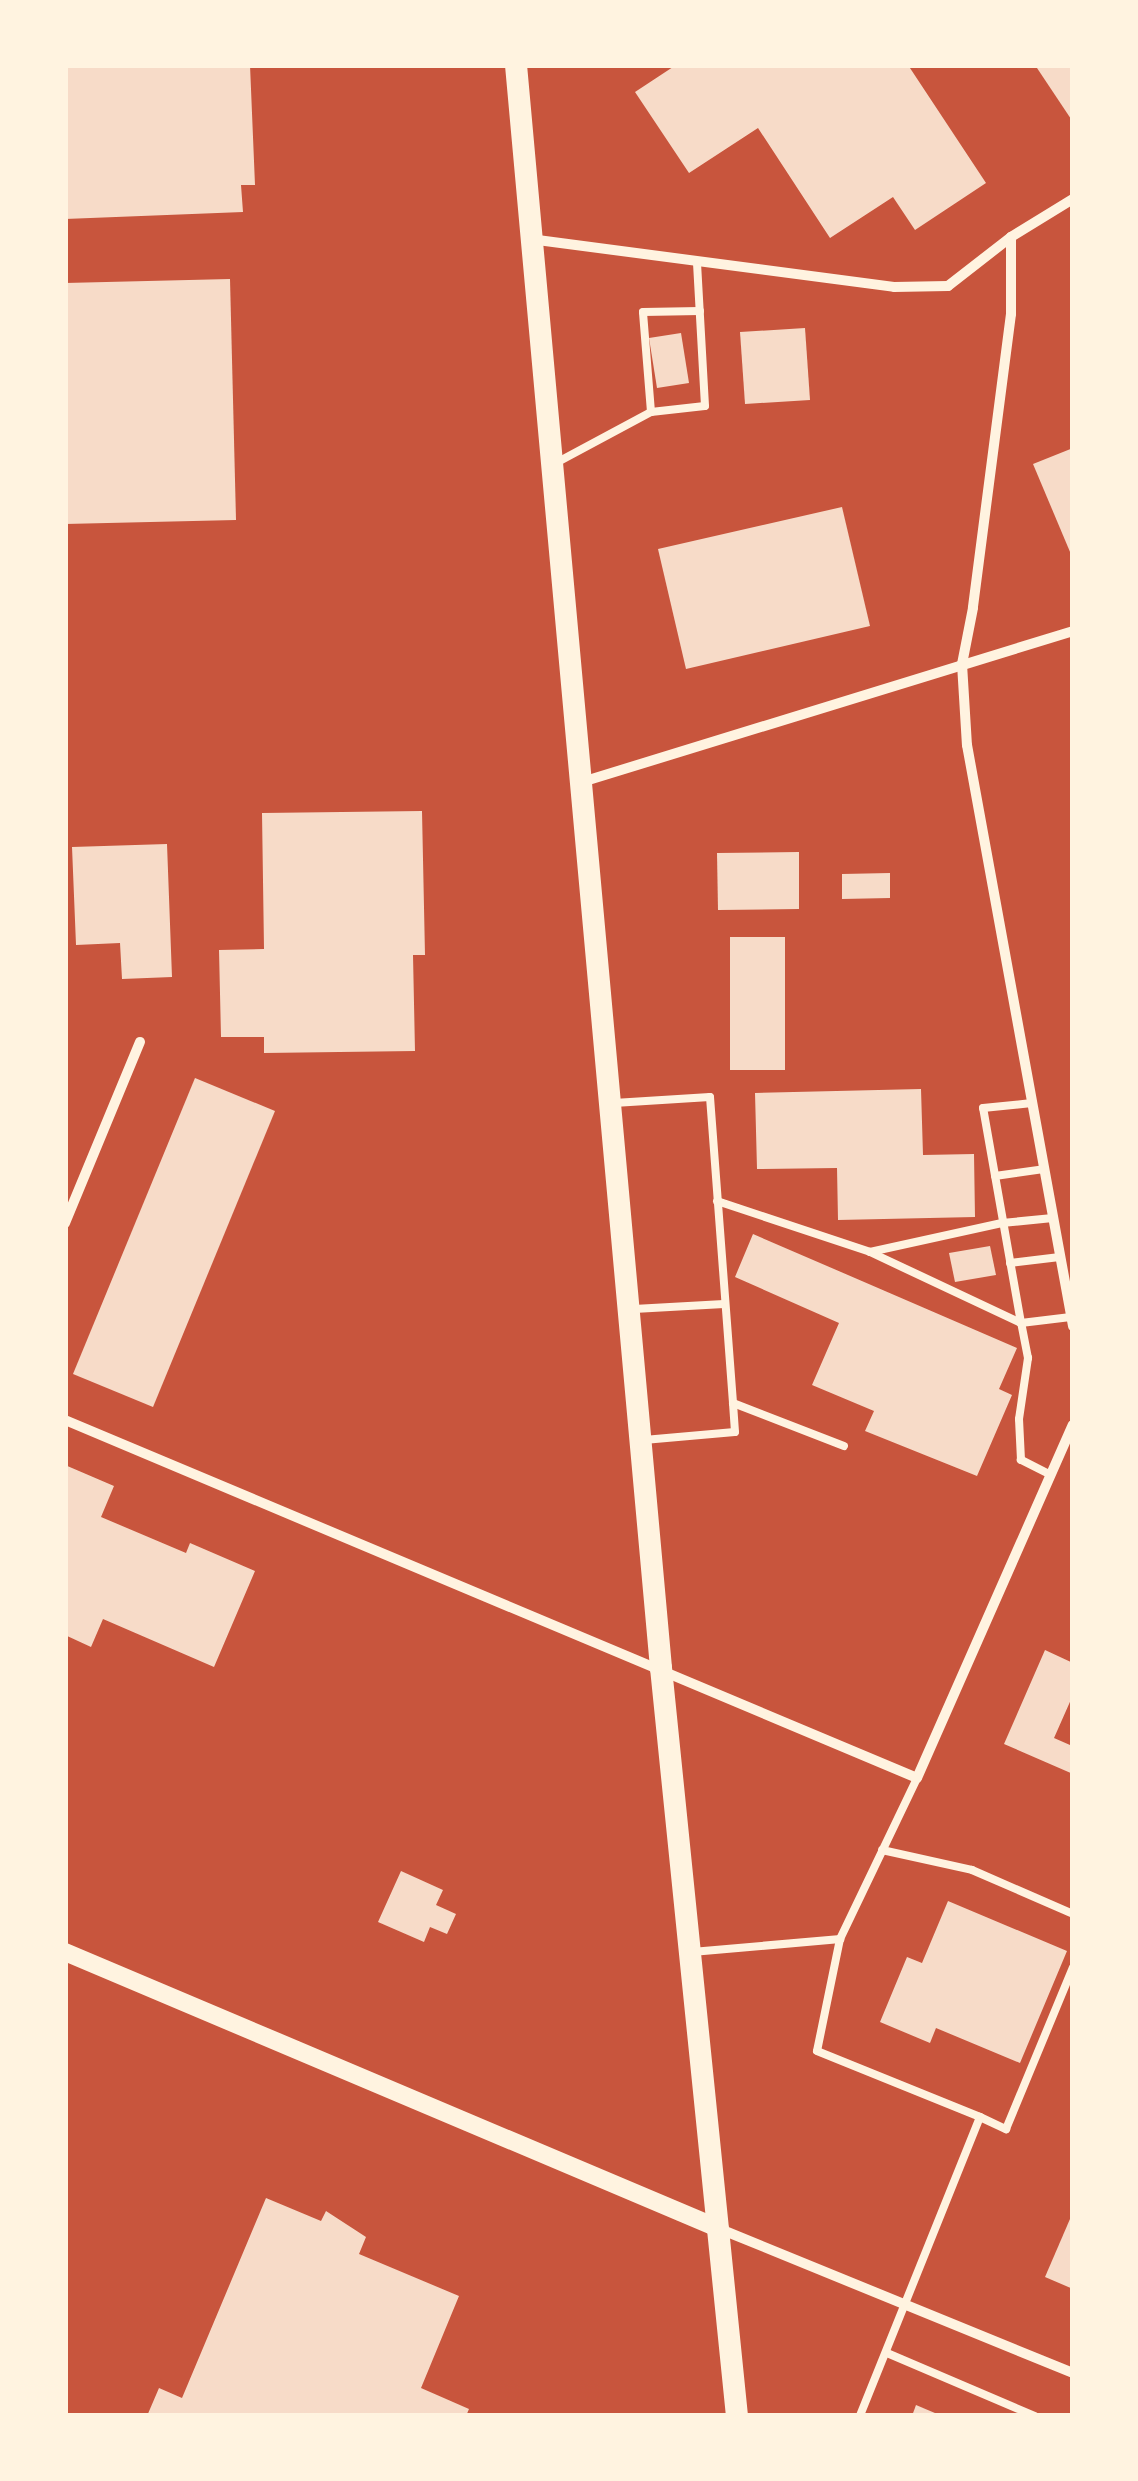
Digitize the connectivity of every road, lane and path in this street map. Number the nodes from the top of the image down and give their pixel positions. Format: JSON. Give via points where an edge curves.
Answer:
{"nodes":[{"id":1,"x":516,"y":65,"type":"edge"},
{"id":2,"x":1073,"y":198,"type":"edge"},
{"id":3,"x":1011,"y":237,"type":"junction"},
{"id":4,"x":528,"y":238,"type":"junction"},
{"id":5,"x":696,"y":261,"type":"junction"},
{"id":6,"x":700,"y":310,"type":"junction"},
{"id":7,"x":651,"y":412,"type":"junction"},
{"id":8,"x":550,"y":466,"type":"junction"},
{"id":9,"x":1073,"y":631,"type":"edge"},
{"id":10,"x":962,"y":664,"type":"junction"},
{"id":11,"x":581,"y":782,"type":"junction"},
{"id":12,"x":140,"y":1042,"type":"dead end"},
{"id":13,"x":610,"y":1103,"type":"junction"},
{"id":14,"x":1032,"y":1103,"type":"junction"},
{"id":15,"x":1044,"y":1169,"type":"junction"},
{"id":16,"x":995,"y":1176,"type":"junction"},
{"id":17,"x":717,"y":1201,"type":"junction"},
{"id":18,"x":1053,"y":1218,"type":"junction"},
{"id":19,"x":1002,"y":1222,"type":"junction"},
{"id":20,"x":65,"y":1223,"type":"edge"},
{"id":21,"x":870,"y":1252,"type":"junction"},
{"id":22,"x":1060,"y":1256,"type":"junction"},
{"id":23,"x":1010,"y":1262,"type":"junction"},
{"id":24,"x":724,"y":1304,"type":"junction"},
{"id":25,"x":628,"y":1309,"type":"junction"},
{"id":26,"x":1072,"y":1321,"type":"edge"},
{"id":27,"x":1021,"y":1323,"type":"junction"},
{"id":28,"x":733,"y":1403,"type":"junction"},
{"id":29,"x":65,"y":1420,"type":"edge"},
{"id":30,"x":1073,"y":1425,"type":"edge"},
{"id":31,"x":640,"y":1440,"type":"junction"},
{"id":32,"x":844,"y":1446,"type":"dead end"},
{"id":33,"x":1051,"y":1476,"type":"junction"},
{"id":34,"x":661,"y":1668,"type":"junction"},
{"id":35,"x":917,"y":1778,"type":"junction"},
{"id":36,"x":882,"y":1850,"type":"junction"},
{"id":37,"x":1073,"y":1914,"type":"edge"},
{"id":38,"x":840,"y":1939,"type":"junction"},
{"id":39,"x":65,"y":1952,"type":"edge"},
{"id":40,"x":691,"y":1952,"type":"junction"},
{"id":41,"x":1073,"y":1967,"type":"edge"},
{"id":42,"x":980,"y":2117,"type":"junction"},
{"id":43,"x":720,"y":2229,"type":"junction"},
{"id":44,"x":907,"y":2304,"type":"junction"},
{"id":45,"x":887,"y":2354,"type":"junction"},
{"id":46,"x":1073,"y":2373,"type":"edge"},
{"id":47,"x":737,"y":2416,"type":"edge"},
{"id":48,"x":860,"y":2416,"type":"edge"},
{"id":49,"x":1034,"y":2416,"type":"edge"}],
"edges":[{"from":1,"to":4,"type":"main road"},
{"from":2,"to":3,"type":"street"},
{"from":3,"to":5,"type":"street","via":[[948,286],[894,288]]},
{"from":3,"to":10,"type":"street","via":[[1011,314]]},
{"from":4,"to":5,"type":"street"},
{"from":4,"to":8,"type":"main road"},
{"from":5,"to":6,"type":"lane"},
{"from":6,"to":7,"type":"lane","via":[[705,406]]},
{"from":6,"to":7,"type":"lane","via":[[643,312]]},
{"from":7,"to":8,"type":"lane"},
{"from":8,"to":11,"type":"main road"},
{"from":9,"to":10,"type":"street"},
{"from":10,"to":11,"type":"street"},
{"from":10,"to":14,"type":"street","via":[[967,745]]},
{"from":11,"to":13,"type":"main road"},
{"from":12,"to":20,"type":"street"},
{"from":13,"to":17,"type":"lane","via":[[710,1097]]},
{"from":13,"to":25,"type":"main road"},
{"from":14,"to":15,"type":"street"},
{"from":14,"to":16,"type":"lane","via":[[983,1108]]},
{"from":15,"to":16,"type":"lane"},
{"from":15,"to":18,"type":"street"},
{"from":16,"to":19,"type":"lane"},
{"from":17,"to":21,"type":"lane"},
{"from":17,"to":24,"type":"lane"},
{"from":18,"to":19,"type":"lane"},
{"from":18,"to":22,"type":"street"},
{"from":19,"to":21,"type":"lane"},
{"from":19,"to":23,"type":"lane"},
{"from":21,"to":27,"type":"lane"},
{"from":22,"to":23,"type":"lane"},
{"from":22,"to":26,"type":"street"},
{"from":23,"to":27,"type":"lane"},
{"from":24,"to":25,"type":"lane"},
{"from":24,"to":28,"type":"lane"},
{"from":25,"to":31,"type":"main road"},
{"from":26,"to":27,"type":"lane"},
{"from":27,"to":33,"type":"lane","via":[[1028,1358],[1021,1460]]},
{"from":28,"to":31,"type":"lane","via":[[735,1432]]},
{"from":28,"to":32,"type":"lane"},
{"from":29,"to":34,"type":"street"},
{"from":30,"to":33,"type":"street"},
{"from":31,"to":34,"type":"main road"},
{"from":33,"to":35,"type":"street"},
{"from":34,"to":35,"type":"street"},
{"from":34,"to":40,"type":"main road"},
{"from":35,"to":36,"type":"lane"},
{"from":36,"to":37,"type":"lane","via":[[972,1870]]},
{"from":36,"to":38,"type":"lane"},
{"from":38,"to":40,"type":"lane"},
{"from":38,"to":42,"type":"lane","via":[[818,2052]]},
{"from":39,"to":43,"type":"street"},
{"from":40,"to":43,"type":"main road"},
{"from":41,"to":42,"type":"lane","via":[[1006,2129]]},
{"from":42,"to":44,"type":"lane"},
{"from":43,"to":44,"type":"street"},
{"from":43,"to":47,"type":"main road"},
{"from":44,"to":45,"type":"lane"},
{"from":44,"to":46,"type":"street"},
{"from":45,"to":48,"type":"lane"},
{"from":45,"to":49,"type":"lane"}]}
